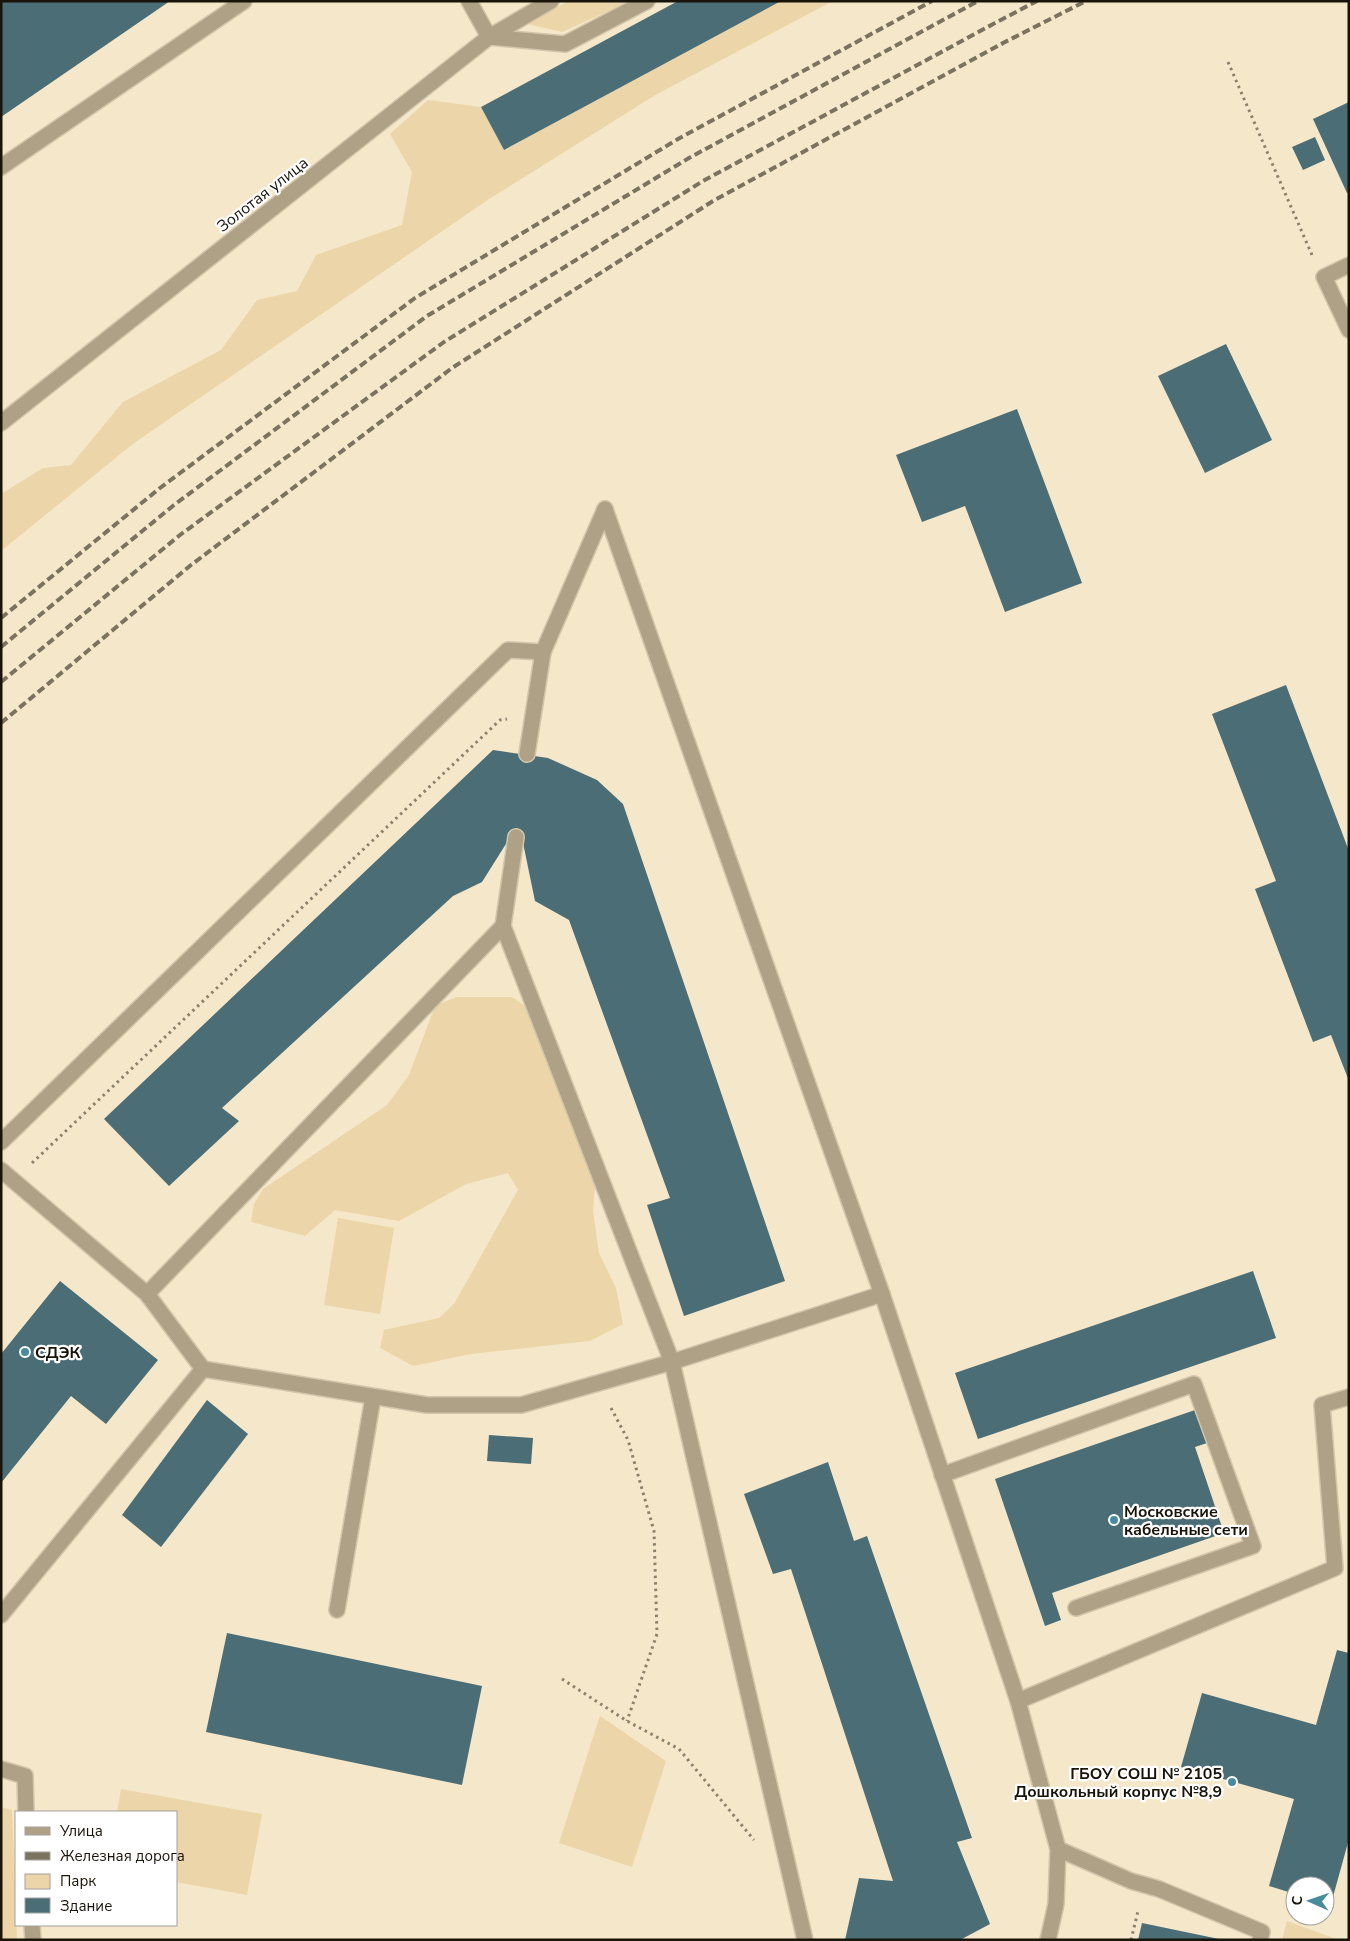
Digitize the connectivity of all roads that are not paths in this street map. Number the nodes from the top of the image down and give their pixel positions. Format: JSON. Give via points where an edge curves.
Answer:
{"nodes":[{"id":1,"x":244,"y":1,"type":"edge"},
{"id":2,"x":468,"y":1,"type":"edge"},
{"id":3,"x":551,"y":1,"type":"edge"},
{"id":4,"x":647,"y":1,"type":"edge"},
{"id":5,"x":489,"y":37,"type":"junction"},
{"id":6,"x":1,"y":167,"type":"edge"},
{"id":7,"x":1349,"y":265,"type":"edge"},
{"id":8,"x":1349,"y":330,"type":"edge"},
{"id":9,"x":1,"y":423,"type":"edge"},
{"id":10,"x":543,"y":652,"type":"junction"},
{"id":11,"x":527,"y":754,"type":"dead end"},
{"id":12,"x":516,"y":837,"type":"dead end"},
{"id":13,"x":503,"y":926,"type":"junction"},
{"id":14,"x":1,"y":1142,"type":"edge"},
{"id":15,"x":1,"y":1170,"type":"edge"},
{"id":16,"x":147,"y":1294,"type":"junction"},
{"id":17,"x":882,"y":1294,"type":"junction"},
{"id":18,"x":672,"y":1362,"type":"junction"},
{"id":19,"x":203,"y":1369,"type":"junction"},
{"id":20,"x":373,"y":1396,"type":"junction"},
{"id":21,"x":1349,"y":1397,"type":"edge"},
{"id":22,"x":942,"y":1475,"type":"junction"},
{"id":23,"x":1076,"y":1608,"type":"dead end"},
{"id":24,"x":337,"y":1610,"type":"dead end"},
{"id":25,"x":1,"y":1614,"type":"edge"},
{"id":26,"x":1018,"y":1701,"type":"junction"},
{"id":27,"x":1,"y":1769,"type":"edge"},
{"id":28,"x":26,"y":1811,"type":"edge"},
{"id":29,"x":1058,"y":1849,"type":"junction"},
{"id":30,"x":32,"y":1926,"type":"edge"},
{"id":31,"x":33,"y":1940,"type":"edge"},
{"id":32,"x":805,"y":1940,"type":"edge"},
{"id":33,"x":1048,"y":1940,"type":"edge"},
{"id":34,"x":1260,"y":1940,"type":"edge"}],
"edges":[{"from":1,"to":6,"type":"street"},
{"from":2,"to":5,"type":"street"},
{"from":3,"to":5,"type":"street","name":"Золотая улица"},
{"from":4,"to":5,"type":"street","via":[[565,44]]},
{"from":5,"to":9,"type":"street","name":"Золотая улица"},
{"from":7,"to":8,"type":"street","via":[[1324,278]]},
{"from":10,"to":11,"type":"street"},
{"from":10,"to":14,"type":"street","via":[[508,650]]},
{"from":10,"to":17,"type":"street","via":[[605,508]]},
{"from":12,"to":13,"type":"street"},
{"from":13,"to":16,"type":"street"},
{"from":13,"to":18,"type":"street"},
{"from":15,"to":16,"type":"street"},
{"from":16,"to":19,"type":"street"},
{"from":17,"to":18,"type":"street"},
{"from":17,"to":22,"type":"street"},
{"from":18,"to":20,"type":"street","via":[[521,1405],[428,1405]]},
{"from":18,"to":32,"type":"street"},
{"from":19,"to":20,"type":"street"},
{"from":19,"to":25,"type":"street"},
{"from":20,"to":24,"type":"street"},
{"from":21,"to":26,"type":"street","via":[[1322,1405],[1335,1568]]},
{"from":22,"to":23,"type":"street","via":[[1194,1384],[1252,1546]]},
{"from":22,"to":26,"type":"street"},
{"from":26,"to":29,"type":"street"},
{"from":27,"to":28,"type":"street","via":[[24,1776]]},
{"from":29,"to":33,"type":"street","via":[[1056,1904]]},
{"from":29,"to":34,"type":"street","via":[[1131,1882],[1159,1889],[1262,1932]]},
{"from":30,"to":31,"type":"street"}]}
